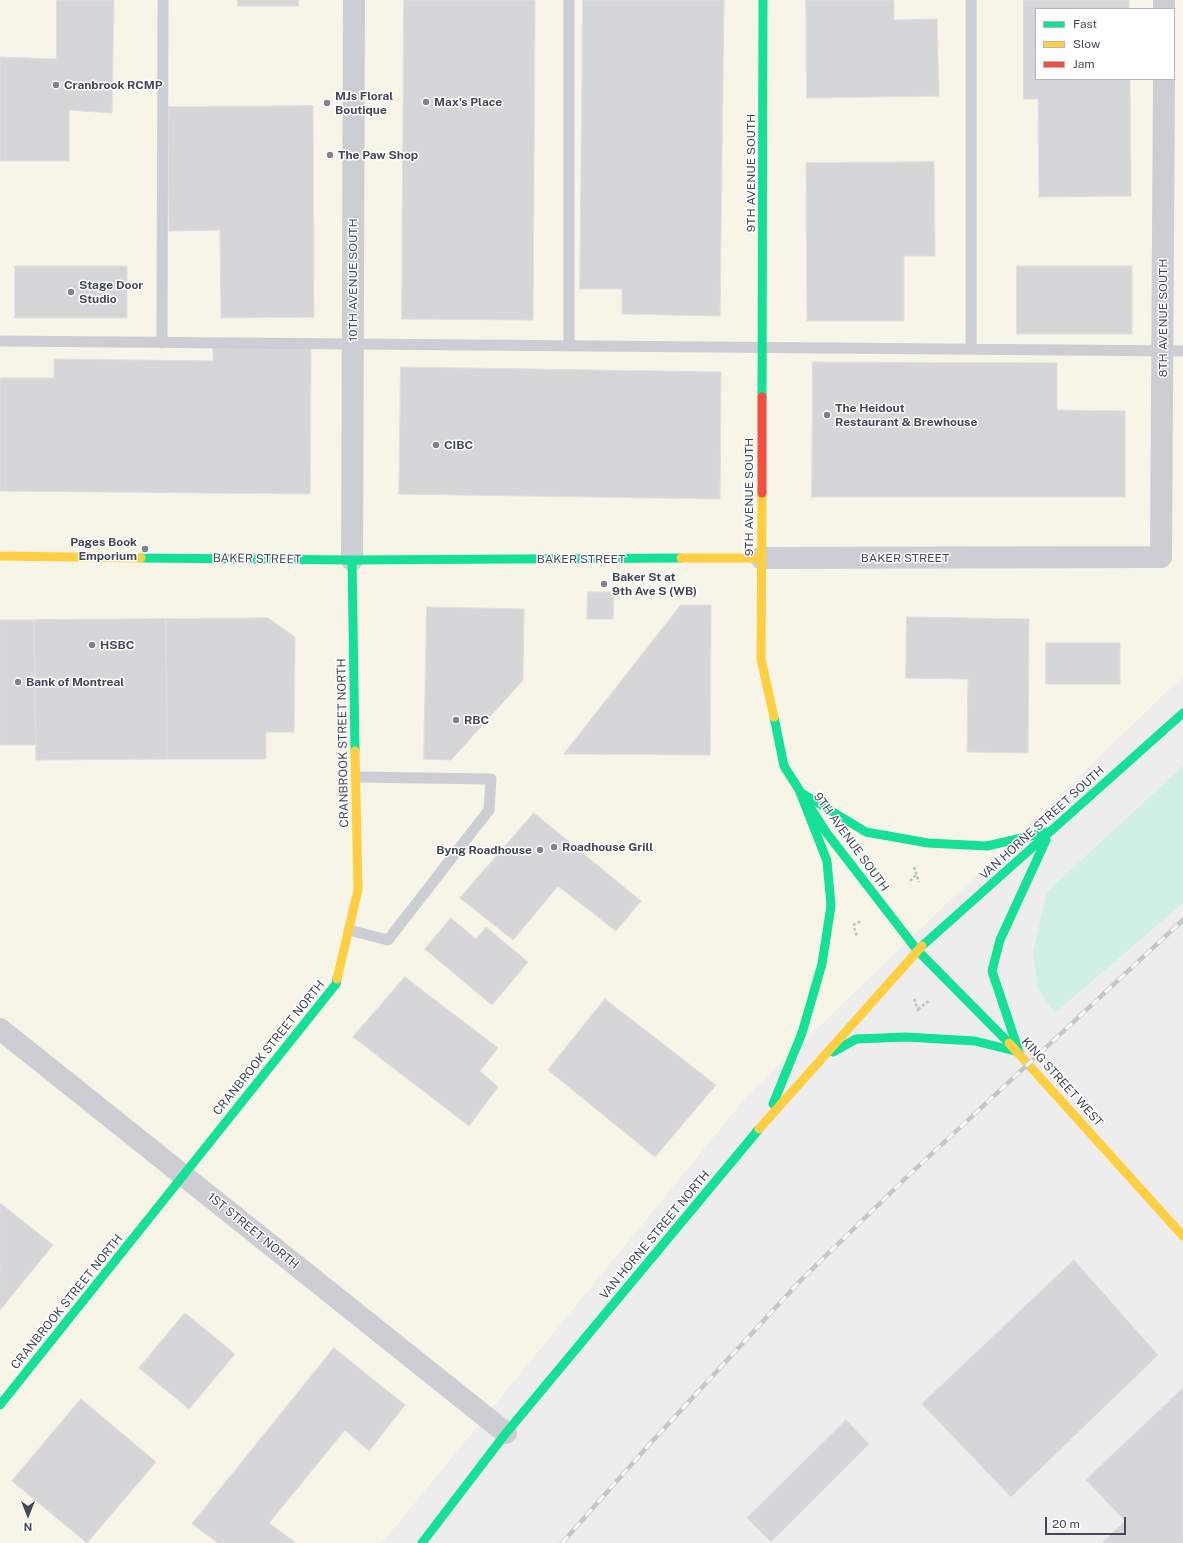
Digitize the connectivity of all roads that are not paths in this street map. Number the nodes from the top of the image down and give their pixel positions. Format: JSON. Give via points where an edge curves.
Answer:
{"nodes":[{"id":1,"x":163,"y":0,"type":"edge"},
{"id":2,"x":354,"y":0,"type":"edge"},
{"id":3,"x":569,"y":0,"type":"edge"},
{"id":4,"x":763,"y":0,"type":"edge"},
{"id":5,"x":971,"y":0,"type":"edge"},
{"id":6,"x":1164,"y":80,"type":"edge"},
{"id":7,"x":0,"y":342,"type":"edge"},
{"id":8,"x":162,"y":343,"type":"junction"},
{"id":9,"x":353,"y":344,"type":"junction"},
{"id":10,"x":569,"y":346,"type":"junction"},
{"id":11,"x":762,"y":348,"type":"junction"},
{"id":12,"x":971,"y":349,"type":"junction"},
{"id":13,"x":1173,"y":351,"type":"edge"},
{"id":14,"x":0,"y":556,"type":"edge"},
{"id":15,"x":1161,"y":557,"type":"joint"},
{"id":16,"x":761,"y":558,"type":"junction"},
{"id":17,"x":352,"y":560,"type":"junction"},
{"id":18,"x":1183,"y":713,"type":"edge"},
{"id":19,"x":356,"y":777,"type":"junction"},
{"id":20,"x":800,"y":792,"type":"junction"},
{"id":21,"x":1050,"y":832,"type":"junction"},
{"id":22,"x":349,"y":930,"type":"junction"},
{"id":23,"x":916,"y":950,"type":"junction"},
{"id":24,"x":0,"y":1029,"type":"edge"},
{"id":25,"x":1019,"y":1052,"type":"junction"},
{"id":26,"x":818,"y":1061,"type":"junction"},
{"id":27,"x":768,"y":1118,"type":"junction"},
{"id":28,"x":183,"y":1175,"type":"junction"},
{"id":29,"x":1183,"y":1236,"type":"edge"},
{"id":30,"x":0,"y":1405,"type":"edge"},
{"id":31,"x":506,"y":1433,"type":"junction"},
{"id":32,"x":422,"y":1543,"type":"edge"}],
"edges":[{"from":1,"to":8,"type":"lane"},
{"from":2,"to":9,"type":"street","name":"10TH AVENUE SOUTH"},
{"from":3,"to":10,"type":"lane"},
{"from":4,"to":11,"type":"main road","name":"9TH AVENUE SOUTH"},
{"from":5,"to":12,"type":"lane"},
{"from":6,"to":13,"type":"street","name":"8TH AVENUE SOUTH"},
{"from":7,"to":8,"type":"lane"},
{"from":8,"to":9,"type":"lane"},
{"from":9,"to":10,"type":"lane"},
{"from":9,"to":17,"type":"street","name":"10TH AVENUE SOUTH"},
{"from":10,"to":11,"type":"lane"},
{"from":11,"to":12,"type":"lane"},
{"from":11,"to":16,"type":"main road","name":"9TH AVENUE SOUTH"},
{"from":12,"to":13,"type":"lane"},
{"from":13,"to":15,"type":"street","name":"8TH AVENUE SOUTH"},
{"from":14,"to":17,"type":"main road","name":"BAKER STREET"},
{"from":15,"to":16,"type":"street","name":"BAKER STREET"},
{"from":16,"to":17,"type":"main road","name":"BAKER STREET"},
{"from":16,"to":20,"type":"main road","name":"9TH AVENUE SOUTH","via":[[761,659],[784,766]]},
{"from":17,"to":19,"type":"main road","name":"CRANBROOK STREET NORTH"},
{"from":18,"to":21,"type":"main road","name":"VAN HORNE STREET SOUTH"},
{"from":19,"to":22,"type":"main road","name":"CRANBROOK STREET NORTH","via":[[358,890]]},
{"from":19,"to":22,"type":"lane","via":[[491,779],[489,810],[388,940]]},
{"from":20,"to":21,"type":"main road","via":[[866,832],[928,843],[987,846]]},
{"from":20,"to":23,"type":"main road","name":"9TH AVENUE SOUTH","via":[[826,832]]},
{"from":20,"to":27,"type":"main road","via":[[827,861],[831,906],[822,964],[802,1033]]},
{"from":21,"to":23,"type":"main road","name":"VAN HORNE STREET SOUTH"},
{"from":21,"to":25,"type":"main road","via":[[1000,940],[992,971]]},
{"from":22,"to":28,"type":"main road","name":"CRANBROOK STREET NORTH","via":[[336,984]]},
{"from":23,"to":25,"type":"main road","name":"KING STREET WEST"},
{"from":23,"to":26,"type":"main road","name":"VAN HORNE STREET NORTH"},
{"from":24,"to":28,"type":"street","name":"1ST STREET NORTH"},
{"from":25,"to":26,"type":"main road","via":[[975,1041],[906,1037],[856,1039]]},
{"from":25,"to":29,"type":"main road","name":"KING STREET WEST"},
{"from":26,"to":27,"type":"main road","name":"VAN HORNE STREET NORTH"},
{"from":27,"to":31,"type":"main road","name":"VAN HORNE STREET NORTH"},
{"from":28,"to":30,"type":"main road","name":"CRANBROOK STREET NORTH"},
{"from":28,"to":31,"type":"street","name":"1ST STREET NORTH"},
{"from":31,"to":32,"type":"main road","name":"VAN HORNE STREET NORTH"}]}
